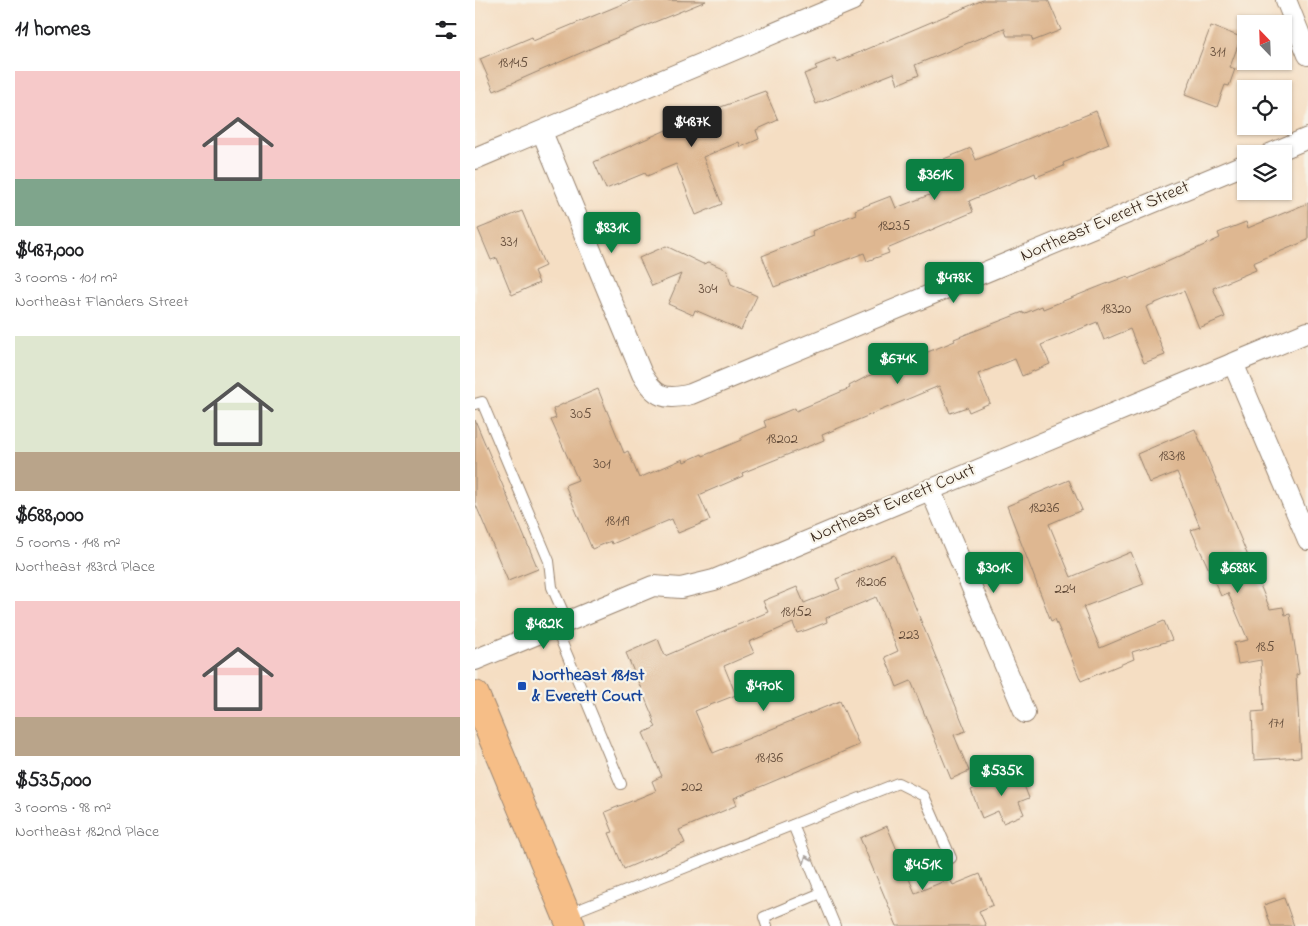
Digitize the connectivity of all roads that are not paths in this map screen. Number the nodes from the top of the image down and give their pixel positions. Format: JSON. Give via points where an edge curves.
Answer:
{"nodes":[{"id":1,"x":853,"y":0,"type":"edge"},
{"id":2,"x":1286,"y":0,"type":"edge"},
{"id":3,"x":1308,"y":55,"type":"edge"},
{"id":4,"x":542,"y":132,"type":"junction"},
{"id":5,"x":1308,"y":138,"type":"edge"},
{"id":6,"x":1291,"y":145,"type":"edge"},
{"id":7,"x":475,"y":159,"type":"edge"},
{"id":8,"x":1237,"y":168,"type":"edge"},
{"id":9,"x":1308,"y":332,"type":"edge"},
{"id":10,"x":1233,"y":363,"type":"junction"},
{"id":11,"x":475,"y":404,"type":"edge"},
{"id":12,"x":930,"y":489,"type":"junction"},
{"id":13,"x":1308,"y":540,"type":"edge"},
{"id":14,"x":561,"y":624,"type":"junction"},
{"id":15,"x":475,"y":660,"type":"edge"},
{"id":16,"x":475,"y":695,"type":"edge"},
{"id":17,"x":1025,"y":713,"type":"dead end"},
{"id":18,"x":621,"y":784,"type":"dead end"},
{"id":19,"x":793,"y":825,"type":"junction"},
{"id":20,"x":951,"y":858,"type":"dead end"},
{"id":21,"x":821,"y":892,"type":"junction"},
{"id":22,"x":569,"y":920,"type":"edge"},
{"id":23,"x":767,"y":926,"type":"edge"},
{"id":24,"x":835,"y":926,"type":"edge"}],
"edges":[{"from":1,"to":4,"type":"street"},
{"from":2,"to":3,"type":"street"},
{"from":4,"to":7,"type":"street"},
{"from":4,"to":8,"type":"street","name":"Northeast Everett Street","via":[[642,374],[657,394],[674,398],[691,394]]},
{"from":5,"to":6,"type":"street"},
{"from":9,"to":10,"type":"street","name":"Northeast Everett Court"},
{"from":10,"to":12,"type":"street","name":"Northeast Everett Court"},
{"from":10,"to":13,"type":"street"},
{"from":11,"to":14,"type":"lane","via":[[482,402],[486,410],[549,561]]},
{"from":12,"to":14,"type":"street","name":"Northeast Everett Court","via":[[714,580],[681,588],[653,586]]},
{"from":12,"to":17,"type":"street"},
{"from":14,"to":15,"type":"street","name":"Northeast Everett Court"},
{"from":14,"to":18,"type":"lane"},
{"from":16,"to":22,"type":"main road"},
{"from":19,"to":20,"type":"lane","via":[[898,782],[924,796]]},
{"from":21,"to":19,"type":"lane","one_way":true},
{"from":19,"to":22,"type":"lane"},
{"from":21,"to":23,"type":"lane","via":[[764,917]]},
{"from":21,"to":24,"type":"lane"}]}
